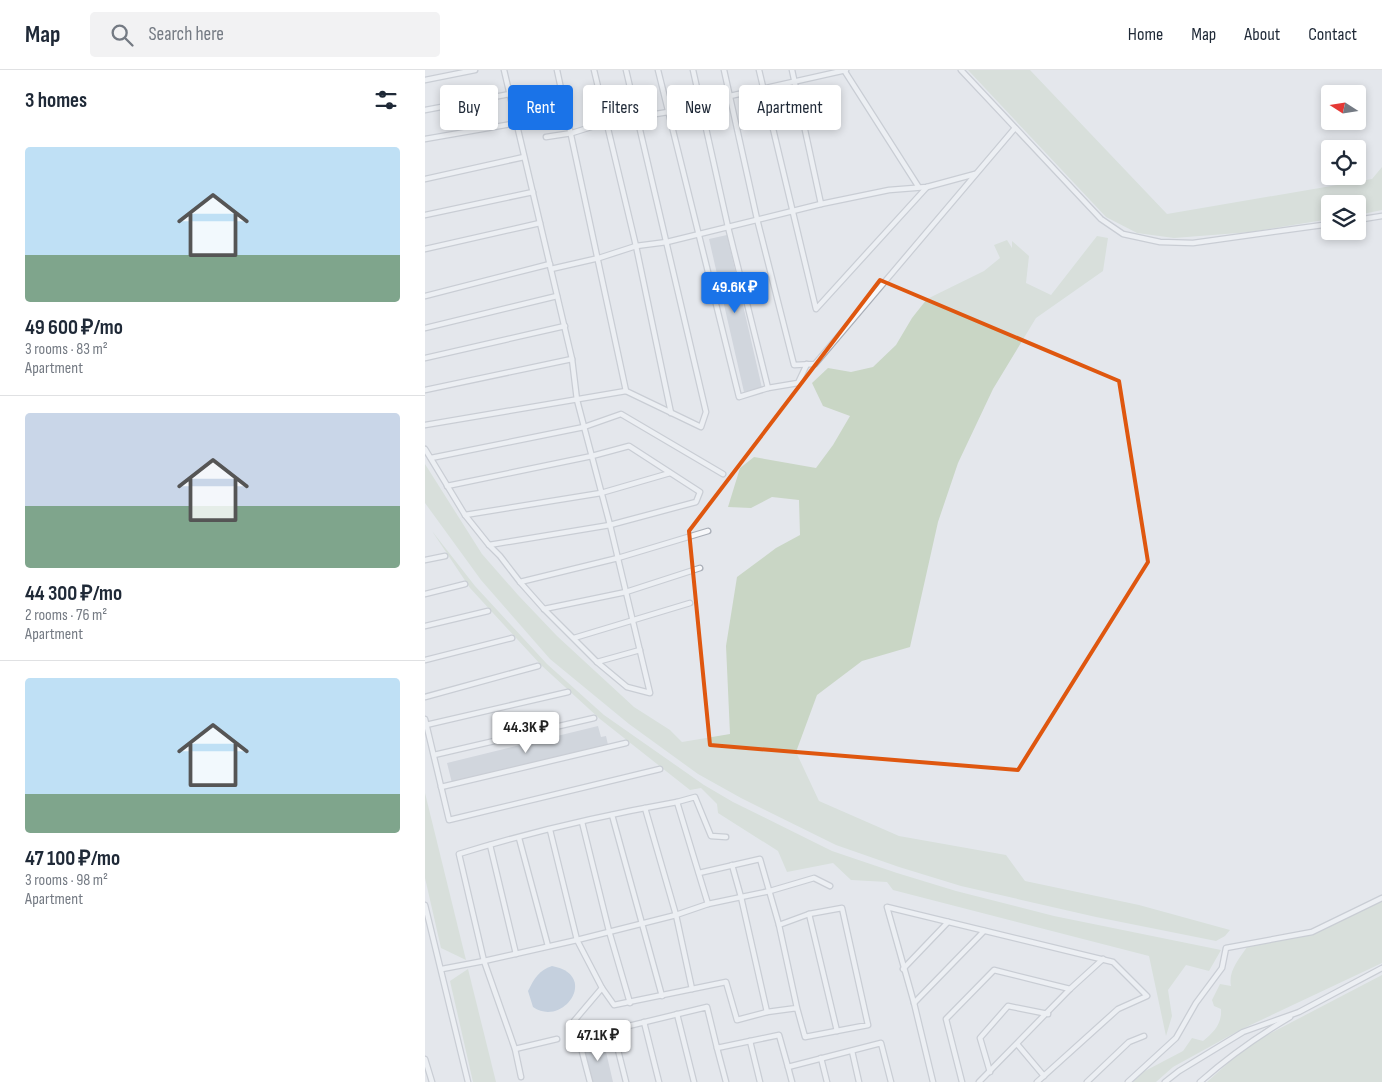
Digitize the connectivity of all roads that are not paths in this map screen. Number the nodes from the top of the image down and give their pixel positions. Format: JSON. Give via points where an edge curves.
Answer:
{"nodes":[{"id":1,"x":475,"y":70,"type":"edge"},
{"id":2,"x":504,"y":70,"type":"edge"},
{"id":3,"x":557,"y":70,"type":"edge"},
{"id":4,"x":595,"y":70,"type":"edge"},
{"id":5,"x":626,"y":70,"type":"edge"},
{"id":6,"x":658,"y":70,"type":"edge"},
{"id":7,"x":693,"y":70,"type":"edge"},
{"id":8,"x":724,"y":70,"type":"edge"},
{"id":9,"x":759,"y":70,"type":"edge"},
{"id":10,"x":791,"y":70,"type":"edge"},
{"id":11,"x":844,"y":70,"type":"edge"},
{"id":12,"x":961,"y":70,"type":"edge"},
{"id":13,"x":425,"y":80,"type":"edge"},
{"id":14,"x":794,"y":81,"type":"junction"},
{"id":15,"x":598,"y":85,"type":"edge"},
{"id":16,"x":630,"y":85,"type":"edge"},
{"id":17,"x":697,"y":85,"type":"edge"},
{"id":18,"x":762,"y":85,"type":"edge"},
{"id":19,"x":778,"y":85,"type":"edge"},
{"id":20,"x":508,"y":86,"type":"edge"},
{"id":21,"x":508,"y":94,"type":"edge"},
{"id":22,"x":739,"y":94,"type":"edge"},
{"id":23,"x":730,"y":96,"type":"junction"},
{"id":24,"x":667,"y":108,"type":"edge"},
{"id":25,"x":425,"y":110,"type":"edge"},
{"id":26,"x":508,"y":125,"type":"edge"},
{"id":27,"x":1015,"y":128,"type":"junction"},
{"id":28,"x":518,"y":130,"type":"edge"},
{"id":29,"x":583,"y":130,"type":"edge"},
{"id":30,"x":609,"y":130,"type":"edge"},
{"id":31,"x":641,"y":130,"type":"edge"},
{"id":32,"x":673,"y":130,"type":"edge"},
{"id":33,"x":707,"y":130,"type":"edge"},
{"id":34,"x":773,"y":130,"type":"edge"},
{"id":35,"x":572,"y":133,"type":"junction"},
{"id":36,"x":546,"y":137,"type":"dead end"},
{"id":37,"x":425,"y":139,"type":"edge"},
{"id":38,"x":524,"y":157,"type":"junction"},
{"id":39,"x":975,"y":174,"type":"junction"},
{"id":40,"x":425,"y":179,"type":"edge"},
{"id":41,"x":918,"y":186,"type":"junction"},
{"id":42,"x":927,"y":187,"type":"junction"},
{"id":43,"x":533,"y":192,"type":"junction"},
{"id":44,"x":821,"y":204,"type":"junction"},
{"id":45,"x":792,"y":211,"type":"junction"},
{"id":46,"x":425,"y":216,"type":"edge"},
{"id":47,"x":1382,"y":216,"type":"edge"},
{"id":48,"x":757,"y":219,"type":"junction"},
{"id":49,"x":1366,"y":219,"type":"edge"},
{"id":50,"x":540,"y":224,"type":"junction"},
{"id":51,"x":1321,"y":225,"type":"edge"},
{"id":52,"x":728,"y":227,"type":"junction"},
{"id":53,"x":700,"y":234,"type":"junction"},
{"id":54,"x":667,"y":242,"type":"junction"},
{"id":55,"x":636,"y":246,"type":"junction"},
{"id":56,"x":425,"y":249,"type":"edge"},
{"id":57,"x":599,"y":258,"type":"junction"},
{"id":58,"x":550,"y":267,"type":"junction"},
{"id":59,"x":425,"y":296,"type":"edge"},
{"id":60,"x":557,"y":296,"type":"junction"},
{"id":61,"x":565,"y":326,"type":"junction"},
{"id":62,"x":425,"y":328,"type":"edge"},
{"id":63,"x":425,"y":358,"type":"edge"},
{"id":64,"x":572,"y":359,"type":"junction"},
{"id":65,"x":807,"y":364,"type":"junction"},
{"id":66,"x":768,"y":388,"type":"junction"},
{"id":67,"x":425,"y":390,"type":"edge"},
{"id":68,"x":626,"y":390,"type":"junction"},
{"id":69,"x":577,"y":400,"type":"junction"},
{"id":70,"x":671,"y":413,"type":"junction"},
{"id":71,"x":425,"y":425,"type":"edge"},
{"id":72,"x":584,"y":427,"type":"junction"},
{"id":73,"x":425,"y":449,"type":"edge"},
{"id":74,"x":592,"y":456,"type":"junction"},
{"id":75,"x":431,"y":458,"type":"junction"},
{"id":76,"x":670,"y":473,"type":"junction"},
{"id":77,"x":723,"y":474,"type":"dead end"},
{"id":78,"x":447,"y":486,"type":"junction"},
{"id":79,"x":601,"y":493,"type":"junction"},
{"id":80,"x":465,"y":514,"type":"junction"},
{"id":81,"x":610,"y":524,"type":"junction"},
{"id":82,"x":708,"y":531,"type":"dead end"},
{"id":83,"x":489,"y":545,"type":"junction"},
{"id":84,"x":445,"y":556,"type":"dead end"},
{"id":85,"x":618,"y":558,"type":"junction"},
{"id":86,"x":425,"y":560,"type":"edge"},
{"id":87,"x":701,"y":568,"type":"dead end"},
{"id":88,"x":520,"y":582,"type":"junction"},
{"id":89,"x":465,"y":584,"type":"dead end"},
{"id":90,"x":626,"y":592,"type":"junction"},
{"id":91,"x":425,"y":594,"type":"edge"},
{"id":92,"x":690,"y":603,"type":"dead end"},
{"id":93,"x":544,"y":609,"type":"junction"},
{"id":94,"x":488,"y":610,"type":"dead end"},
{"id":95,"x":633,"y":621,"type":"junction"},
{"id":96,"x":425,"y":626,"type":"edge"},
{"id":97,"x":511,"y":638,"type":"dead end"},
{"id":98,"x":574,"y":638,"type":"junction"},
{"id":99,"x":640,"y":650,"type":"junction"},
{"id":100,"x":425,"y":660,"type":"edge"},
{"id":101,"x":597,"y":662,"type":"junction"},
{"id":102,"x":538,"y":666,"type":"dead end"},
{"id":103,"x":568,"y":692,"type":"dead end"},
{"id":104,"x":425,"y":697,"type":"edge"},
{"id":105,"x":593,"y":718,"type":"dead end"},
{"id":106,"x":425,"y":719,"type":"edge"},
{"id":107,"x":426,"y":724,"type":"junction"},
{"id":108,"x":626,"y":743,"type":"dead end"},
{"id":109,"x":434,"y":755,"type":"junction"},
{"id":110,"x":660,"y":769,"type":"dead end"},
{"id":111,"x":441,"y":787,"type":"junction"},
{"id":112,"x":677,"y":802,"type":"junction"},
{"id":113,"x":645,"y":808,"type":"junction"},
{"id":114,"x":612,"y":815,"type":"junction"},
{"id":115,"x":582,"y":822,"type":"junction"},
{"id":116,"x":550,"y":830,"type":"junction"},
{"id":117,"x":726,"y":837,"type":"dead end"},
{"id":118,"x":519,"y":838,"type":"junction"},
{"id":119,"x":490,"y":844,"type":"junction"},
{"id":120,"x":732,"y":865,"type":"junction"},
{"id":121,"x":699,"y":872,"type":"junction"},
{"id":122,"x":830,"y":886,"type":"dead end"},
{"id":123,"x":770,"y":891,"type":"junction"},
{"id":124,"x":741,"y":897,"type":"junction"},
{"id":125,"x":1382,"y":898,"type":"edge"},
{"id":126,"x":708,"y":904,"type":"junction"},
{"id":127,"x":425,"y":905,"type":"edge"},
{"id":128,"x":809,"y":914,"type":"junction"},
{"id":129,"x":676,"y":915,"type":"junction"},
{"id":130,"x":948,"y":922,"type":"junction"},
{"id":131,"x":643,"y":924,"type":"junction"},
{"id":132,"x":779,"y":925,"type":"junction"},
{"id":133,"x":984,"y":931,"type":"junction"},
{"id":134,"x":609,"y":932,"type":"junction"},
{"id":135,"x":577,"y":940,"type":"junction"},
{"id":136,"x":548,"y":946,"type":"junction"},
{"id":137,"x":516,"y":954,"type":"junction"},
{"id":138,"x":1103,"y":958,"type":"junction"},
{"id":139,"x":484,"y":961,"type":"junction"},
{"id":140,"x":1382,"y":968,"type":"edge"},
{"id":141,"x":442,"y":969,"type":"junction"},
{"id":142,"x":903,"y":969,"type":"junction"},
{"id":143,"x":603,"y":988,"type":"junction"},
{"id":144,"x":692,"y":989,"type":"junction"},
{"id":145,"x":1070,"y":989,"type":"junction"},
{"id":146,"x":662,"y":996,"type":"junction"},
{"id":147,"x":630,"y":1002,"type":"junction"},
{"id":148,"x":914,"y":1003,"type":"junction"},
{"id":149,"x":797,"y":1008,"type":"junction"},
{"id":150,"x":767,"y":1012,"type":"junction"},
{"id":151,"x":1299,"y":1012,"type":"junction"},
{"id":152,"x":677,"y":1014,"type":"junction"},
{"id":153,"x":1048,"y":1014,"type":"junction"},
{"id":154,"x":644,"y":1022,"type":"junction"},
{"id":155,"x":613,"y":1030,"type":"junction"},
{"id":156,"x":837,"y":1032,"type":"junction"},
{"id":157,"x":1144,"y":1036,"type":"dead end"},
{"id":158,"x":579,"y":1038,"type":"junction"},
{"id":159,"x":557,"y":1039,"type":"dead end"},
{"id":160,"x":750,"y":1041,"type":"junction"},
{"id":161,"x":1017,"y":1044,"type":"junction"},
{"id":162,"x":717,"y":1048,"type":"junction"},
{"id":163,"x":515,"y":1049,"type":"junction"},
{"id":164,"x":852,"y":1050,"type":"junction"},
{"id":165,"x":821,"y":1058,"type":"junction"},
{"id":166,"x":425,"y":1059,"type":"edge"},
{"id":167,"x":787,"y":1067,"type":"junction"},
{"id":168,"x":990,"y":1072,"type":"junction"},
{"id":169,"x":1044,"y":1076,"type":"junction"},
{"id":170,"x":521,"y":1077,"type":"dead end"},
{"id":171,"x":432,"y":1082,"type":"edge"},
{"id":172,"x":468,"y":1082,"type":"edge"},
{"id":173,"x":589,"y":1082,"type":"edge"},
{"id":174,"x":626,"y":1082,"type":"edge"},
{"id":175,"x":659,"y":1082,"type":"edge"},
{"id":176,"x":694,"y":1082,"type":"edge"},
{"id":177,"x":725,"y":1082,"type":"edge"},
{"id":178,"x":760,"y":1082,"type":"edge"},
{"id":179,"x":792,"y":1082,"type":"edge"},
{"id":180,"x":827,"y":1082,"type":"edge"},
{"id":181,"x":859,"y":1082,"type":"edge"},
{"id":182,"x":891,"y":1082,"type":"edge"},
{"id":183,"x":933,"y":1082,"type":"edge"},
{"id":184,"x":962,"y":1082,"type":"edge"},
{"id":185,"x":979,"y":1082,"type":"edge"},
{"id":186,"x":1037,"y":1082,"type":"edge"},
{"id":187,"x":1087,"y":1082,"type":"edge"},
{"id":188,"x":1128,"y":1082,"type":"edge"},
{"id":189,"x":1165,"y":1082,"type":"edge"},
{"id":190,"x":1200,"y":1082,"type":"edge"}],
"edges":[{"from":1,"to":13,"type":"lane"},
{"from":2,"to":20,"type":"lane"},
{"from":3,"to":35,"type":"lane"},
{"from":4,"to":15,"type":"lane"},
{"from":5,"to":16,"type":"lane"},
{"from":6,"to":24,"type":"lane"},
{"from":7,"to":17,"type":"lane"},
{"from":8,"to":23,"type":"lane"},
{"from":9,"to":18,"type":"lane"},
{"from":10,"to":14,"type":"lane"},
{"from":11,"to":14,"type":"lane"},
{"from":11,"to":41,"type":"lane"},
{"from":12,"to":27,"type":"lane"},
{"from":14,"to":19,"type":"lane"},
{"from":14,"to":44,"type":"lane"},
{"from":21,"to":25,"type":"lane"},
{"from":22,"to":23,"type":"lane"},
{"from":23,"to":48,"type":"lane"},
{"from":26,"to":37,"type":"lane"},
{"from":27,"to":39,"type":"lane"},
{"from":27,"to":51,"type":"lane","via":[[1101,219],[1123,234],[1159,242],[1193,243]]},
{"from":28,"to":38,"type":"lane"},
{"from":29,"to":35,"type":"lane"},
{"from":30,"to":55,"type":"lane"},
{"from":31,"to":54,"type":"lane"},
{"from":32,"to":53,"type":"lane"},
{"from":33,"to":52,"type":"lane"},
{"from":34,"to":45,"type":"lane"},
{"from":35,"to":36,"type":"lane"},
{"from":35,"to":57,"type":"lane"},
{"from":38,"to":40,"type":"lane"},
{"from":38,"to":43,"type":"lane"},
{"from":39,"to":42,"type":"lane"},
{"from":39,"to":65,"type":"lane","via":[[815,364]]},
{"from":41,"to":42,"type":"lane"},
{"from":41,"to":44,"type":"lane"},
{"from":42,"to":45,"type":"lane","via":[[816,309]]},
{"from":43,"to":46,"type":"lane"},
{"from":43,"to":50,"type":"lane"},
{"from":44,"to":45,"type":"lane"},
{"from":45,"to":48,"type":"lane"},
{"from":47,"to":49,"type":"lane"},
{"from":48,"to":52,"type":"lane"},
{"from":48,"to":65,"type":"lane","via":[[794,365]]},
{"from":50,"to":56,"type":"lane"},
{"from":50,"to":58,"type":"lane"},
{"from":52,"to":53,"type":"lane"},
{"from":52,"to":66,"type":"lane"},
{"from":53,"to":54,"type":"lane"},
{"from":53,"to":66,"type":"lane","via":[[739,397]]},
{"from":54,"to":55,"type":"lane"},
{"from":54,"to":70,"type":"lane","via":[[706,412],[701,427]]},
{"from":55,"to":57,"type":"lane"},
{"from":55,"to":70,"type":"lane"},
{"from":57,"to":58,"type":"lane"},
{"from":57,"to":68,"type":"lane"},
{"from":58,"to":59,"type":"lane"},
{"from":58,"to":60,"type":"lane"},
{"from":60,"to":61,"type":"lane"},
{"from":60,"to":62,"type":"lane"},
{"from":61,"to":63,"type":"lane"},
{"from":61,"to":64,"type":"lane"},
{"from":64,"to":67,"type":"lane"},
{"from":64,"to":69,"type":"lane"},
{"from":65,"to":66,"type":"lane","via":[[798,383]]},
{"from":68,"to":69,"type":"lane"},
{"from":68,"to":70,"type":"lane"},
{"from":69,"to":71,"type":"lane"},
{"from":69,"to":72,"type":"lane"},
{"from":72,"to":74,"type":"lane"},
{"from":72,"to":75,"type":"lane"},
{"from":72,"to":77,"type":"lane","via":[[621,414]]},
{"from":73,"to":75,"type":"lane"},
{"from":74,"to":76,"type":"lane","via":[[629,446]]},
{"from":74,"to":78,"type":"lane"},
{"from":74,"to":79,"type":"lane"},
{"from":75,"to":78,"type":"lane"},
{"from":76,"to":79,"type":"lane"},
{"from":76,"to":81,"type":"lane","via":[[700,492],[696,502]]},
{"from":78,"to":80,"type":"lane"},
{"from":79,"to":80,"type":"lane"},
{"from":79,"to":81,"type":"lane"},
{"from":80,"to":83,"type":"lane"},
{"from":81,"to":83,"type":"lane"},
{"from":81,"to":85,"type":"lane"},
{"from":82,"to":85,"type":"lane"},
{"from":83,"to":88,"type":"lane"},
{"from":84,"to":86,"type":"lane"},
{"from":85,"to":88,"type":"lane"},
{"from":85,"to":90,"type":"lane"},
{"from":87,"to":90,"type":"lane"},
{"from":88,"to":93,"type":"lane"},
{"from":89,"to":91,"type":"lane"},
{"from":90,"to":93,"type":"lane"},
{"from":90,"to":95,"type":"lane"},
{"from":92,"to":95,"type":"lane"},
{"from":93,"to":98,"type":"lane"},
{"from":94,"to":96,"type":"lane"},
{"from":95,"to":98,"type":"lane"},
{"from":95,"to":99,"type":"lane"},
{"from":97,"to":100,"type":"lane"},
{"from":98,"to":101,"type":"lane"},
{"from":99,"to":101,"type":"lane"},
{"from":99,"to":101,"type":"lane","via":[[650,693],[627,687]]},
{"from":102,"to":104,"type":"lane"},
{"from":103,"to":107,"type":"lane"},
{"from":105,"to":109,"type":"lane"},
{"from":106,"to":107,"type":"lane"},
{"from":107,"to":109,"type":"lane"},
{"from":108,"to":111,"type":"lane"},
{"from":109,"to":111,"type":"lane"},
{"from":110,"to":111,"type":"lane","via":[[449,820]]},
{"from":112,"to":113,"type":"lane"},
{"from":112,"to":117,"type":"lane","via":[[695,797],[711,836]]},
{"from":112,"to":121,"type":"lane"},
{"from":113,"to":114,"type":"lane"},
{"from":113,"to":129,"type":"lane"},
{"from":114,"to":115,"type":"lane"},
{"from":114,"to":131,"type":"lane"},
{"from":115,"to":116,"type":"lane"},
{"from":115,"to":134,"type":"lane"},
{"from":116,"to":118,"type":"lane"},
{"from":116,"to":135,"type":"lane"},
{"from":118,"to":119,"type":"lane"},
{"from":118,"to":136,"type":"lane"},
{"from":119,"to":137,"type":"lane"},
{"from":119,"to":139,"type":"lane","via":[[459,854]]},
{"from":120,"to":121,"type":"lane"},
{"from":120,"to":123,"type":"lane","via":[[760,859]]},
{"from":120,"to":124,"type":"lane"},
{"from":121,"to":126,"type":"lane"},
{"from":122,"to":123,"type":"lane","via":[[813,878]]},
{"from":123,"to":124,"type":"lane"},
{"from":123,"to":132,"type":"lane"},
{"from":124,"to":126,"type":"lane"},
{"from":124,"to":150,"type":"lane"},
{"from":125,"to":188,"type":"lane","via":[[1312,932],[1226,948],[1222,968],[1196,1003],[1176,1038]]},
{"from":126,"to":129,"type":"lane"},
{"from":127,"to":141,"type":"lane"},
{"from":128,"to":132,"type":"lane"},
{"from":128,"to":156,"type":"lane"},
{"from":128,"to":156,"type":"lane","via":[[842,908],[868,1025]]},
{"from":129,"to":131,"type":"lane"},
{"from":129,"to":144,"type":"lane"},
{"from":130,"to":133,"type":"lane"},
{"from":130,"to":142,"type":"lane"},
{"from":130,"to":142,"type":"lane","via":[[887,907]]},
{"from":131,"to":134,"type":"lane"},
{"from":131,"to":146,"type":"lane"},
{"from":132,"to":149,"type":"lane"},
{"from":133,"to":138,"type":"lane"},
{"from":133,"to":148,"type":"lane"},
{"from":134,"to":135,"type":"lane"},
{"from":134,"to":147,"type":"lane"},
{"from":135,"to":136,"type":"lane"},
{"from":135,"to":143,"type":"lane"},
{"from":136,"to":137,"type":"lane"},
{"from":137,"to":139,"type":"lane"},
{"from":138,"to":145,"type":"lane"},
{"from":138,"to":169,"type":"lane","via":[[1113,962],[1147,996],[1118,1009]]},
{"from":139,"to":141,"type":"lane"},
{"from":139,"to":163,"type":"lane"},
{"from":140,"to":151,"type":"lane"},
{"from":141,"to":172,"type":"lane"},
{"from":142,"to":148,"type":"lane"},
{"from":143,"to":147,"type":"lane","via":[[614,1005]]},
{"from":143,"to":158,"type":"lane","via":[[574,1020]]},
{"from":144,"to":146,"type":"lane"},
{"from":144,"to":150,"type":"lane","via":[[726,982],[737,1020]]},
{"from":145,"to":153,"type":"lane"},
{"from":145,"to":184,"type":"lane","via":[[994,970],[946,1019]]},
{"from":146,"to":147,"type":"lane"},
{"from":148,"to":183,"type":"lane"},
{"from":149,"to":150,"type":"lane"},
{"from":149,"to":156,"type":"lane","via":[[805,1037]]},
{"from":151,"to":189,"type":"lane","via":[[1243,1032]]},
{"from":151,"to":190,"type":"lane","via":[[1261,1035]]},
{"from":152,"to":154,"type":"lane"},
{"from":152,"to":162,"type":"lane","via":[[707,1007]]},
{"from":152,"to":176,"type":"lane"},
{"from":153,"to":161,"type":"lane"},
{"from":153,"to":168,"type":"lane","via":[[1008,1006],[979,1038]]},
{"from":154,"to":155,"type":"lane"},
{"from":154,"to":175,"type":"lane"},
{"from":155,"to":158,"type":"lane"},
{"from":155,"to":174,"type":"lane"},
{"from":157,"to":187,"type":"lane","via":[[1129,1042]]},
{"from":158,"to":173,"type":"lane"},
{"from":159,"to":163,"type":"lane"},
{"from":160,"to":162,"type":"lane"},
{"from":160,"to":167,"type":"lane","via":[[779,1035]]},
{"from":160,"to":178,"type":"lane"},
{"from":161,"to":168,"type":"lane"},
{"from":161,"to":169,"type":"lane"},
{"from":162,"to":177,"type":"lane"},
{"from":163,"to":170,"type":"lane"},
{"from":164,"to":165,"type":"lane"},
{"from":164,"to":181,"type":"lane"},
{"from":164,"to":182,"type":"lane","via":[[881,1043]]},
{"from":165,"to":167,"type":"lane"},
{"from":165,"to":180,"type":"lane"},
{"from":166,"to":171,"type":"lane"},
{"from":167,"to":179,"type":"lane"},
{"from":168,"to":185,"type":"lane"},
{"from":169,"to":186,"type":"lane"}]}
